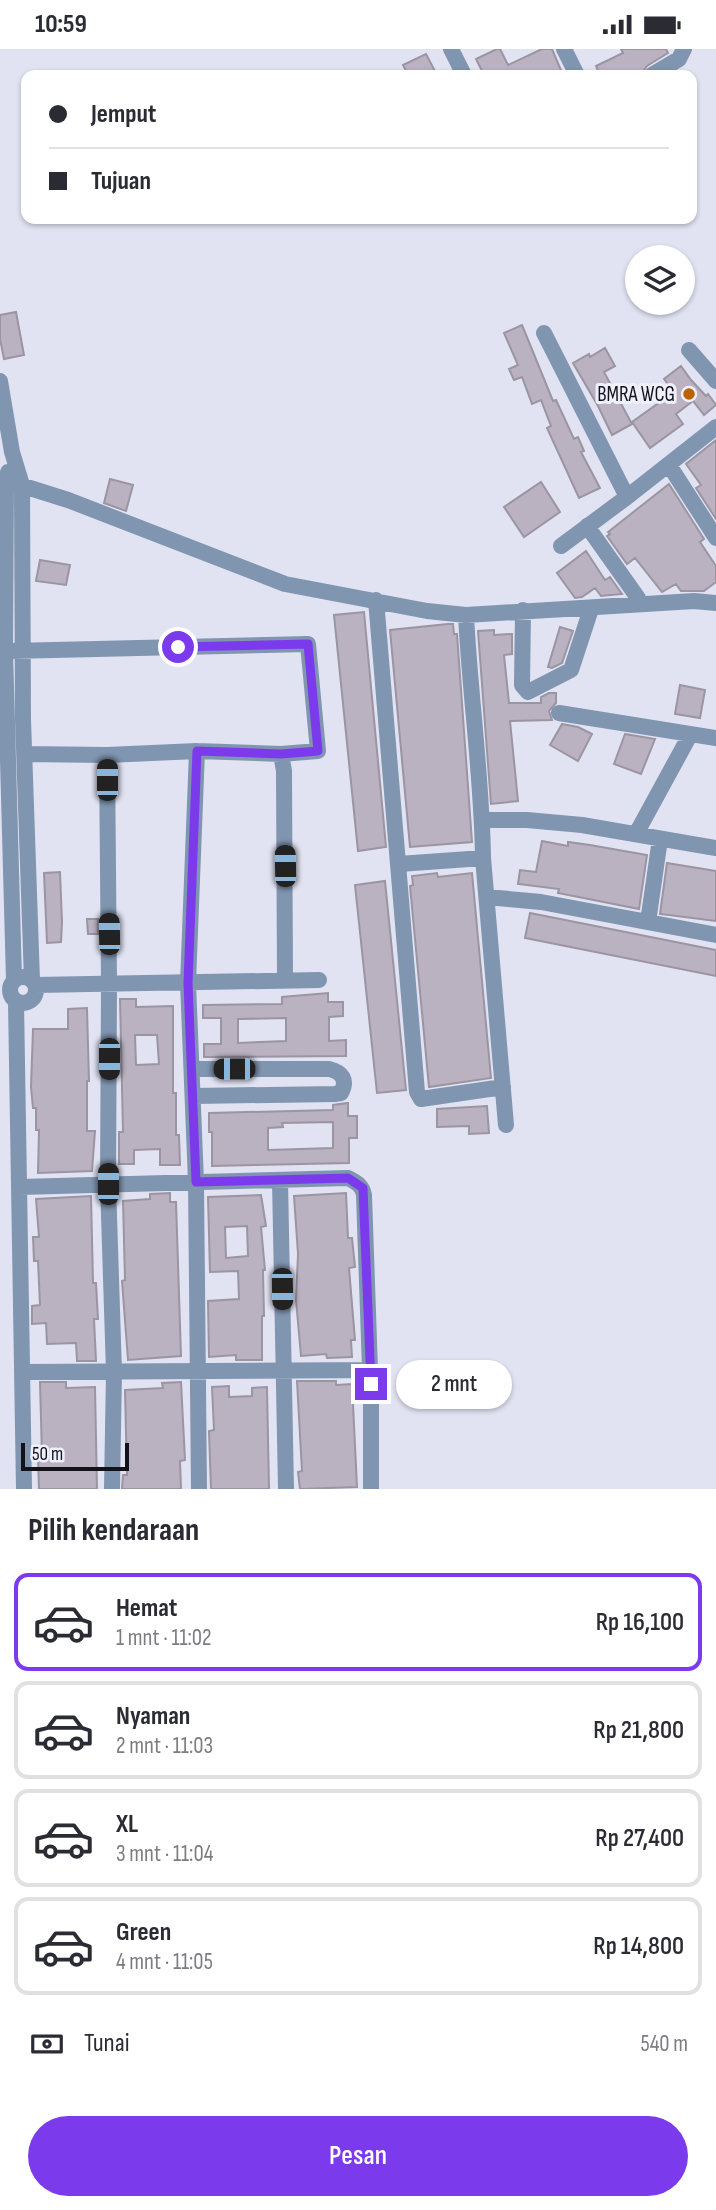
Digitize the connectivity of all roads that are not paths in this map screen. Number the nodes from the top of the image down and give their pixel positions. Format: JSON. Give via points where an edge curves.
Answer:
{"nodes":[{"id":1,"x":451,"y":49,"type":"edge"},
{"id":2,"x":564,"y":49,"type":"edge"},
{"id":3,"x":684,"y":49,"type":"edge"},
{"id":4,"x":462,"y":70,"type":"edge"},
{"id":5,"x":574,"y":70,"type":"edge"},
{"id":6,"x":660,"y":70,"type":"edge"},
{"id":7,"x":544,"y":333,"type":"dead end"},
{"id":8,"x":690,"y":350,"type":"dead end"},
{"id":9,"x":0,"y":381,"type":"edge"},
{"id":10,"x":716,"y":381,"type":"edge"},
{"id":11,"x":716,"y":427,"type":"edge"},
{"id":12,"x":668,"y":465,"type":"junction"},
{"id":13,"x":9,"y":483,"type":"edge"},
{"id":14,"x":627,"y":497,"type":"junction"},
{"id":15,"x":587,"y":526,"type":"junction"},
{"id":16,"x":716,"y":538,"type":"edge"},
{"id":17,"x":561,"y":546,"type":"dead end"},
{"id":18,"x":638,"y":597,"type":"dead end"},
{"id":19,"x":376,"y":600,"type":"junction"},
{"id":20,"x":716,"y":603,"type":"edge"},
{"id":21,"x":591,"y":609,"type":"junction"},
{"id":22,"x":523,"y":610,"type":"junction"},
{"id":23,"x":466,"y":615,"type":"junction"},
{"id":24,"x":14,"y":651,"type":"junction"},
{"id":25,"x":559,"y":713,"type":"dead end"},
{"id":26,"x":690,"y":735,"type":"junction"},
{"id":27,"x":716,"y":739,"type":"edge"},
{"id":28,"x":197,"y":751,"type":"junction"},
{"id":29,"x":24,"y":754,"type":"junction"},
{"id":30,"x":281,"y":754,"type":"junction"},
{"id":31,"x":107,"y":755,"type":"junction"},
{"id":32,"x":4,"y":763,"type":"edge"},
{"id":33,"x":482,"y":820,"type":"junction"},
{"id":34,"x":636,"y":834,"type":"junction"},
{"id":35,"x":660,"y":839,"type":"junction"},
{"id":36,"x":5,"y":846,"type":"edge"},
{"id":37,"x":716,"y":848,"type":"edge"},
{"id":38,"x":483,"y":858,"type":"junction"},
{"id":39,"x":399,"y":864,"type":"junction"},
{"id":40,"x":12,"y":876,"type":"junction"},
{"id":41,"x":29,"y":877,"type":"junction"},
{"id":42,"x":486,"y":897,"type":"junction"},
{"id":43,"x":648,"y":922,"type":"junction"},
{"id":44,"x":6,"y":923,"type":"edge"},
{"id":45,"x":716,"y":935,"type":"edge"},
{"id":46,"x":14,"y":980,"type":"junction"},
{"id":47,"x":319,"y":980,"type":"dead end"},
{"id":48,"x":285,"y":981,"type":"junction"},
{"id":49,"x":33,"y":983,"type":"junction"},
{"id":50,"x":188,"y":983,"type":"junction"},
{"id":51,"x":109,"y":985,"type":"junction"},
{"id":52,"x":16,"y":1002,"type":"junction"},
{"id":53,"x":192,"y":1069,"type":"junction"},
{"id":54,"x":234,"y":1069,"type":"junction"},
{"id":55,"x":297,"y":1069,"type":"junction"},
{"id":56,"x":503,"y":1087,"type":"junction"},
{"id":57,"x":234,"y":1095,"type":"junction"},
{"id":58,"x":298,"y":1095,"type":"junction"},
{"id":59,"x":193,"y":1096,"type":"junction"},
{"id":60,"x":506,"y":1125,"type":"dead end"},
{"id":61,"x":280,"y":1180,"type":"junction"},
{"id":62,"x":196,"y":1182,"type":"junction"},
{"id":63,"x":108,"y":1184,"type":"junction"},
{"id":64,"x":20,"y":1187,"type":"junction"},
{"id":65,"x":370,"y":1370,"type":"junction"},
{"id":66,"x":284,"y":1371,"type":"junction"},
{"id":67,"x":23,"y":1372,"type":"junction"},
{"id":68,"x":114,"y":1372,"type":"junction"},
{"id":69,"x":197,"y":1372,"type":"junction"},
{"id":70,"x":24,"y":1489,"type":"edge"},
{"id":71,"x":112,"y":1489,"type":"edge"},
{"id":72,"x":199,"y":1489,"type":"edge"},
{"id":73,"x":286,"y":1489,"type":"edge"},
{"id":74,"x":372,"y":1489,"type":"edge"}],
"edges":[{"from":1,"to":4,"type":"street"},
{"from":2,"to":5,"type":"street"},
{"from":3,"to":6,"type":"street","via":[[679,59]]},
{"from":7,"to":14,"type":"street"},
{"from":8,"to":10,"type":"street"},
{"from":9,"to":13,"type":"street","via":[[12,452]]},
{"from":11,"to":12,"type":"street"},
{"from":12,"to":14,"type":"street"},
{"from":12,"to":16,"type":"street"},
{"from":13,"to":19,"type":"street","via":[[77,504],[285,584]]},
{"from":13,"to":24,"type":"street"},
{"from":14,"to":15,"type":"street"},
{"from":15,"to":17,"type":"street"},
{"from":15,"to":18,"type":"street"},
{"from":19,"to":23,"type":"street"},
{"from":19,"to":39,"type":"street"},
{"from":20,"to":21,"type":"street"},
{"from":21,"to":22,"type":"street"},
{"from":21,"to":22,"type":"street","via":[[572,670],[528,692],[522,685]]},
{"from":22,"to":23,"type":"street"},
{"from":23,"to":33,"type":"street"},
{"from":24,"to":29,"type":"street"},
{"from":24,"to":30,"type":"street","via":[[308,644],[318,751]]},
{"from":24,"to":32,"type":"street"},
{"from":25,"to":26,"type":"street"},
{"from":26,"to":27,"type":"street"},
{"from":26,"to":34,"type":"street"},
{"from":28,"to":30,"type":"street"},
{"from":28,"to":31,"type":"street"},
{"from":28,"to":50,"type":"street"},
{"from":29,"to":31,"type":"street"},
{"from":29,"to":41,"type":"street"},
{"from":30,"to":48,"type":"street"},
{"from":31,"to":51,"type":"street"},
{"from":32,"to":36,"type":"street"},
{"from":33,"to":34,"type":"street","via":[[527,820]]},
{"from":33,"to":38,"type":"street"},
{"from":34,"to":35,"type":"street"},
{"from":35,"to":37,"type":"street"},
{"from":35,"to":43,"type":"street"},
{"from":36,"to":40,"type":"street"},
{"from":38,"to":39,"type":"street"},
{"from":38,"to":42,"type":"street"},
{"from":39,"to":56,"type":"street","via":[[418,1097]]},
{"from":40,"to":41,"type":"street"},
{"from":40,"to":44,"type":"street"},
{"from":41,"to":49,"type":"street"},
{"from":42,"to":43,"type":"street"},
{"from":42,"to":56,"type":"street"},
{"from":43,"to":45,"type":"street"},
{"from":44,"to":46,"type":"street"},
{"from":46,"to":49,"type":"street","via":[[23,977]]},
{"from":46,"to":52,"type":"street","via":[[9,991]]},
{"from":47,"to":48,"type":"street"},
{"from":48,"to":50,"type":"street"},
{"from":49,"to":51,"type":"street"},
{"from":49,"to":52,"type":"street","via":[[36,993],[31,1000]]},
{"from":50,"to":51,"type":"street"},
{"from":50,"to":53,"type":"street"},
{"from":51,"to":63,"type":"street"},
{"from":52,"to":64,"type":"street"},
{"from":53,"to":54,"type":"street"},
{"from":53,"to":59,"type":"street"},
{"from":54,"to":55,"type":"street"},
{"from":54,"to":57,"type":"street"},
{"from":55,"to":58,"type":"street"},
{"from":55,"to":58,"type":"street","via":[[339,1071],[344,1086],[341,1093]]},
{"from":56,"to":60,"type":"street"},
{"from":57,"to":58,"type":"street"},
{"from":57,"to":59,"type":"street"},
{"from":59,"to":62,"type":"street"},
{"from":61,"to":62,"type":"street"},
{"from":61,"to":65,"type":"street","via":[[348,1178],[363,1188]]},
{"from":61,"to":66,"type":"street"},
{"from":62,"to":63,"type":"street"},
{"from":62,"to":69,"type":"street"},
{"from":63,"to":64,"type":"street"},
{"from":63,"to":68,"type":"street"},
{"from":64,"to":67,"type":"street"},
{"from":65,"to":66,"type":"street"},
{"from":65,"to":74,"type":"street"},
{"from":66,"to":69,"type":"street"},
{"from":66,"to":73,"type":"street"},
{"from":67,"to":68,"type":"street"},
{"from":67,"to":70,"type":"street"},
{"from":68,"to":69,"type":"street"},
{"from":68,"to":71,"type":"street"},
{"from":69,"to":72,"type":"street"}]}
